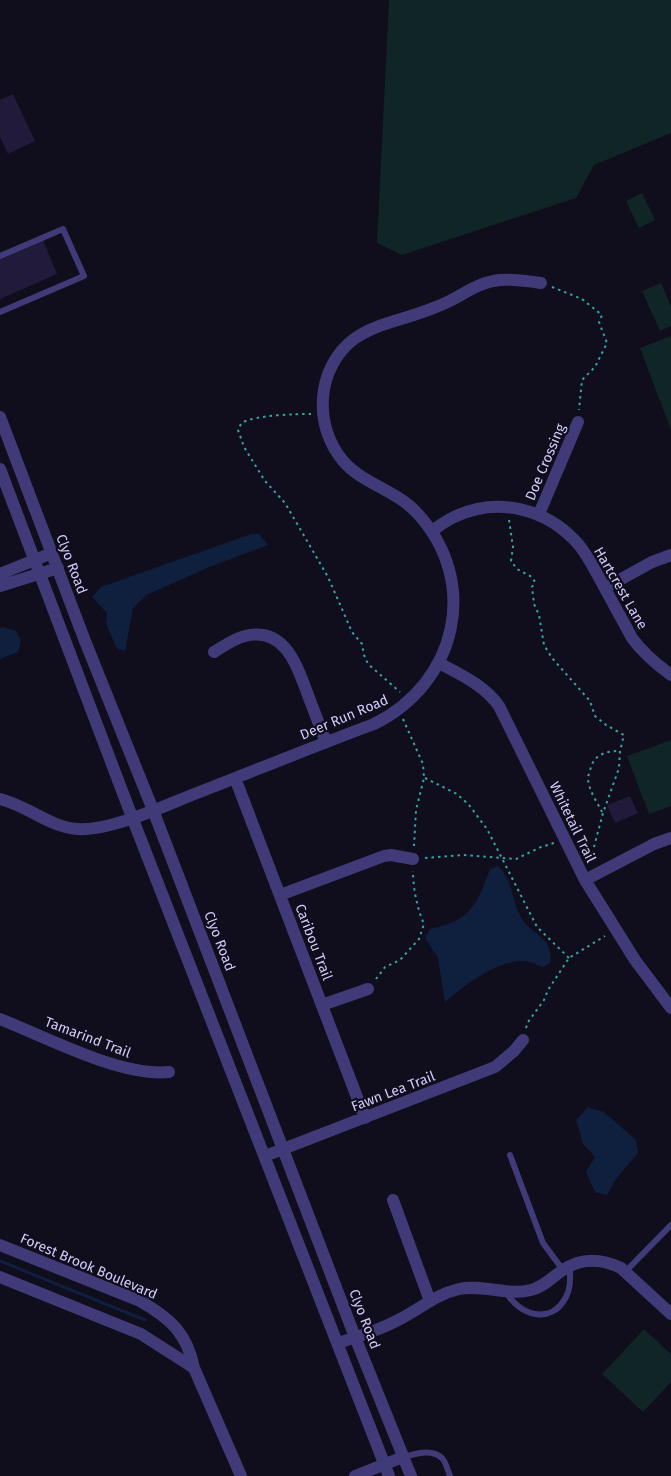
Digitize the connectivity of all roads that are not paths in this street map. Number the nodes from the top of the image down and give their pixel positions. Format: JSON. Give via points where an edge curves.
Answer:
{"nodes":[{"id":1,"x":0,"y":256,"type":"edge"},
{"id":2,"x":541,"y":283,"type":"road end"},
{"id":3,"x":0,"y":312,"type":"edge"},
{"id":4,"x":0,"y":417,"type":"edge"},
{"id":5,"x":578,"y":422,"type":"road end"},
{"id":6,"x":0,"y":470,"type":"edge"},
{"id":7,"x":539,"y":514,"type":"junction"},
{"id":8,"x":432,"y":531,"type":"junction"},
{"id":9,"x":52,"y":553,"type":"junction"},
{"id":10,"x":671,"y":555,"type":"edge"},
{"id":11,"x":34,"y":559,"type":"junction"},
{"id":12,"x":58,"y":568,"type":"junction"},
{"id":13,"x":0,"y":574,"type":"edge"},
{"id":14,"x":40,"y":574,"type":"junction"},
{"id":15,"x":0,"y":586,"type":"edge"},
{"id":16,"x":605,"y":588,"type":"junction"},
{"id":17,"x":214,"y":652,"type":"dead end"},
{"id":18,"x":439,"y":663,"type":"junction"},
{"id":19,"x":671,"y":675,"type":"edge"},
{"id":20,"x":326,"y":742,"type":"junction"},
{"id":21,"x":235,"y":778,"type":"junction"},
{"id":22,"x":0,"y":799,"type":"edge"},
{"id":23,"x":153,"y":810,"type":"junction"},
{"id":24,"x":132,"y":817,"type":"junction"},
{"id":25,"x":671,"y":838,"type":"edge"},
{"id":26,"x":413,"y":859,"type":"road end"},
{"id":27,"x":585,"y":880,"type":"junction"},
{"id":28,"x":280,"y":894,"type":"junction"},
{"id":29,"x":368,"y":989,"type":"road end"},
{"id":30,"x":322,"y":1005,"type":"junction"},
{"id":31,"x":671,"y":1008,"type":"edge"},
{"id":32,"x":0,"y":1019,"type":"edge"},
{"id":33,"x":523,"y":1040,"type":"road end"},
{"id":34,"x":169,"y":1072,"type":"dead end"},
{"id":35,"x":365,"y":1118,"type":"junction"},
{"id":36,"x":283,"y":1149,"type":"junction"},
{"id":37,"x":510,"y":1155,"type":"dead end"},
{"id":38,"x":265,"y":1156,"type":"junction"},
{"id":39,"x":392,"y":1200,"type":"dead end"},
{"id":40,"x":671,"y":1225,"type":"edge"},
{"id":41,"x":0,"y":1245,"type":"edge"},
{"id":42,"x":566,"y":1268,"type":"junction"},
{"id":43,"x":625,"y":1272,"type":"junction"},
{"id":44,"x":0,"y":1277,"type":"edge"},
{"id":45,"x":506,"y":1292,"type":"junction"},
{"id":46,"x":430,"y":1301,"type":"junction"},
{"id":47,"x":671,"y":1314,"type":"edge"},
{"id":48,"x":356,"y":1337,"type":"junction"},
{"id":49,"x":338,"y":1343,"type":"junction"},
{"id":50,"x":194,"y":1368,"type":"junction"},
{"id":51,"x":404,"y":1457,"type":"junction"},
{"id":52,"x":387,"y":1470,"type":"edge"},
{"id":53,"x":241,"y":1476,"type":"edge"},
{"id":54,"x":355,"y":1476,"type":"edge"},
{"id":55,"x":411,"y":1476,"type":"edge"},
{"id":56,"x":450,"y":1476,"type":"edge"}],
"edges":[{"from":1,"to":3,"type":"lane","via":[[62,229],[84,276]]},
{"from":2,"to":8,"type":"street","name":"Deer Run Road","via":[[509,280],[484,283],[439,306],[365,332],[345,347],[330,370],[323,397],[323,414],[330,439],[344,462],[354,472],[403,500]]},
{"from":4,"to":9,"type":"street","name":"Clyo Road"},
{"from":5,"to":7,"type":"street","name":"Doe Crossing"},
{"from":6,"to":11,"type":"street"},
{"from":7,"to":8,"type":"street","name":"Hartcrest Lane","via":[[509,507],[471,510]]},
{"from":7,"to":16,"type":"street","name":"Hartcrest Lane","via":[[580,546]]},
{"from":8,"to":18,"type":"street","name":"Deer Run Road","via":[[448,565],[453,589],[451,629]]},
{"from":9,"to":11,"type":"street"},
{"from":9,"to":12,"type":"street","name":"Clyo Road"},
{"from":10,"to":16,"type":"street"},
{"from":11,"to":13,"type":"street"},
{"from":11,"to":14,"type":"street"},
{"from":12,"to":14,"type":"street"},
{"from":12,"to":23,"type":"street","name":"Clyo Road"},
{"from":14,"to":15,"type":"street"},
{"from":14,"to":24,"type":"street"},
{"from":16,"to":19,"type":"street","name":"Hartcrest Lane","via":[[639,648]]},
{"from":17,"to":20,"type":"street","via":[[234,640],[255,634],[281,644],[296,662]]},
{"from":18,"to":20,"type":"street","name":"Deer Run Road","via":[[427,682],[399,710],[374,724]]},
{"from":18,"to":27,"type":"street","name":"Whitetail Trail","via":[[478,685],[499,706]]},
{"from":20,"to":21,"type":"street","name":"Deer Run Road"},
{"from":21,"to":23,"type":"street","name":"Deer Run Road"},
{"from":21,"to":28,"type":"street","name":"Caribou Trail"},
{"from":22,"to":24,"type":"street","name":"Deer Run Road","via":[[55,824],[74,829],[93,829]]},
{"from":23,"to":24,"type":"street","name":"Deer Run Road"},
{"from":23,"to":36,"type":"street","name":"Clyo Road"},
{"from":24,"to":38,"type":"street"},
{"from":25,"to":27,"type":"street"},
{"from":26,"to":28,"type":"street","via":[[384,856]]},
{"from":27,"to":31,"type":"street","name":"Whitetail Trail","via":[[616,932]]},
{"from":28,"to":30,"type":"street","name":"Caribou Trail"},
{"from":29,"to":30,"type":"street"},
{"from":30,"to":35,"type":"street","name":"Caribou Trail"},
{"from":32,"to":34,"type":"street","name":"Tamarind Trail","via":[[120,1067]]},
{"from":33,"to":35,"type":"street","name":"Fawn Lea Trail","via":[[495,1067]]},
{"from":35,"to":36,"type":"street","name":"Fawn Lea Trail"},
{"from":36,"to":38,"type":"street","name":"Fawn Lea Trail"},
{"from":36,"to":48,"type":"street","name":"Clyo Road"},
{"from":37,"to":42,"type":"lane","via":[[543,1243]]},
{"from":38,"to":49,"type":"street"},
{"from":39,"to":46,"type":"street"},
{"from":40,"to":43,"type":"lane"},
{"from":41,"to":50,"type":"street","name":"Forest Brook Boulevard","via":[[140,1301],[159,1312],[182,1335]]},
{"from":42,"to":43,"type":"street","via":[[600,1260]]},
{"from":42,"to":45,"type":"street","via":[[540,1287],[517,1293]]},
{"from":42,"to":45,"type":"lane","via":[[569,1290],[553,1311],[526,1312],[517,1307]]},
{"from":43,"to":47,"type":"street"},
{"from":44,"to":50,"type":"street","via":[[141,1334]]},
{"from":45,"to":46,"type":"street","via":[[462,1289]]},
{"from":46,"to":48,"type":"street","via":[[383,1328]]},
{"from":48,"to":49,"type":"street"},
{"from":48,"to":51,"type":"street","name":"Clyo Road"},
{"from":49,"to":52,"type":"street"},
{"from":50,"to":53,"type":"street","name":"Forest Brook Boulevard"},
{"from":51,"to":52,"type":"street"},
{"from":51,"to":55,"type":"street","name":"Clyo Road"},
{"from":51,"to":56,"type":"lane","via":[[434,1453],[443,1458]]},
{"from":52,"to":54,"type":"street"}]}
